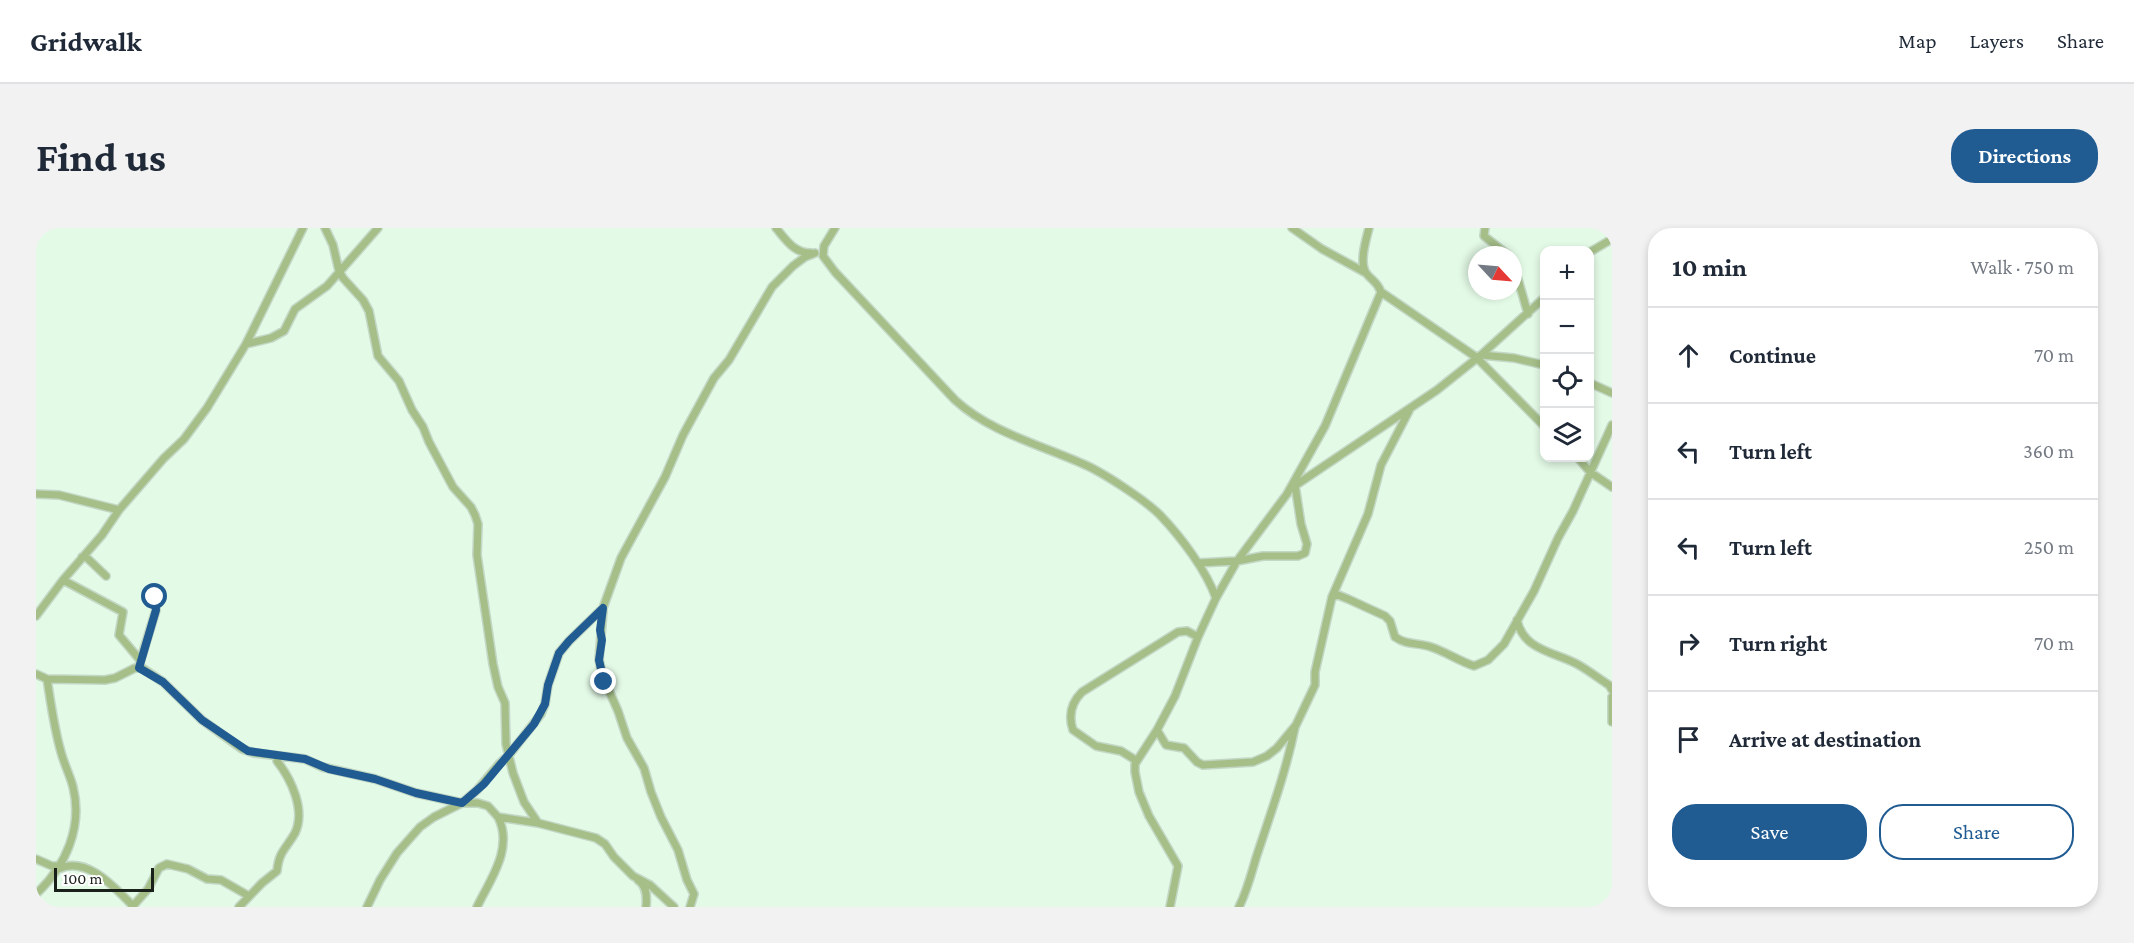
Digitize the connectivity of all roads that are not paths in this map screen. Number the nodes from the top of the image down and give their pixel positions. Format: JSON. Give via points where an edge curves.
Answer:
{"nodes":[{"id":1,"x":303,"y":228,"type":"edge"},
{"id":2,"x":325,"y":228,"type":"edge"},
{"id":3,"x":378,"y":228,"type":"edge"},
{"id":4,"x":776,"y":228,"type":"edge"},
{"id":5,"x":835,"y":228,"type":"edge"},
{"id":6,"x":1292,"y":228,"type":"edge"},
{"id":7,"x":1369,"y":228,"type":"edge"},
{"id":8,"x":1485,"y":228,"type":"edge"},
{"id":9,"x":1612,"y":239,"type":"edge"},
{"id":10,"x":1497,"y":246,"type":"edge"},
{"id":11,"x":1594,"y":250,"type":"edge"},
{"id":12,"x":819,"y":253,"type":"junction"},
{"id":13,"x":339,"y":271,"type":"junction"},
{"id":14,"x":1366,"y":273,"type":"junction"},
{"id":15,"x":1381,"y":292,"type":"junction"},
{"id":16,"x":1522,"y":293,"type":"edge"},
{"id":17,"x":1543,"y":300,"type":"edge"},
{"id":18,"x":1528,"y":314,"type":"junction"},
{"id":19,"x":246,"y":344,"type":"junction"},
{"id":20,"x":1478,"y":356,"type":"junction"},
{"id":21,"x":1540,"y":364,"type":"edge"},
{"id":22,"x":1594,"y":385,"type":"edge"},
{"id":23,"x":1612,"y":393,"type":"edge"},
{"id":24,"x":1409,"y":411,"type":"junction"},
{"id":25,"x":1540,"y":421,"type":"edge"},
{"id":26,"x":1612,"y":425,"type":"edge"},
{"id":27,"x":1581,"y":462,"type":"edge"},
{"id":28,"x":1590,"y":472,"type":"junction"},
{"id":29,"x":1295,"y":485,"type":"junction"},
{"id":30,"x":1612,"y":487,"type":"edge"},
{"id":31,"x":36,"y":494,"type":"edge"},
{"id":32,"x":1287,"y":494,"type":"junction"},
{"id":33,"x":119,"y":510,"type":"junction"},
{"id":34,"x":82,"y":557,"type":"junction"},
{"id":35,"x":1237,"y":561,"type":"junction"},
{"id":36,"x":1198,"y":563,"type":"junction"},
{"id":37,"x":106,"y":576,"type":"dead end"},
{"id":38,"x":63,"y":579,"type":"junction"},
{"id":39,"x":155,"y":597,"type":"dead end"},
{"id":40,"x":1332,"y":597,"type":"junction"},
{"id":41,"x":1216,"y":598,"type":"junction"},
{"id":42,"x":603,"y":608,"type":"junction"},
{"id":43,"x":36,"y":616,"type":"edge"},
{"id":44,"x":1518,"y":620,"type":"junction"},
{"id":45,"x":1198,"y":637,"type":"junction"},
{"id":46,"x":139,"y":664,"type":"junction"},
{"id":47,"x":36,"y":674,"type":"edge"},
{"id":48,"x":47,"y":679,"type":"junction"},
{"id":49,"x":1612,"y":690,"type":"edge"},
{"id":50,"x":1612,"y":697,"type":"edge"},
{"id":51,"x":1612,"y":722,"type":"edge"},
{"id":52,"x":1296,"y":725,"type":"junction"},
{"id":53,"x":1157,"y":730,"type":"junction"},
{"id":54,"x":509,"y":755,"type":"junction"},
{"id":55,"x":277,"y":761,"type":"dead end"},
{"id":56,"x":1137,"y":761,"type":"junction"},
{"id":57,"x":462,"y":803,"type":"junction"},
{"id":58,"x":498,"y":817,"type":"junction"},
{"id":59,"x":538,"y":823,"type":"junction"},
{"id":60,"x":36,"y":859,"type":"edge"},
{"id":61,"x":58,"y":869,"type":"junction"},
{"id":62,"x":633,"y":876,"type":"junction"},
{"id":63,"x":650,"y":885,"type":"junction"},
{"id":64,"x":36,"y":894,"type":"edge"},
{"id":65,"x":249,"y":896,"type":"junction"},
{"id":66,"x":647,"y":896,"type":"junction"},
{"id":67,"x":133,"y":907,"type":"edge"},
{"id":68,"x":239,"y":907,"type":"edge"},
{"id":69,"x":367,"y":907,"type":"edge"},
{"id":70,"x":477,"y":907,"type":"edge"},
{"id":71,"x":646,"y":907,"type":"edge"},
{"id":72,"x":674,"y":907,"type":"edge"},
{"id":73,"x":690,"y":907,"type":"edge"},
{"id":74,"x":1170,"y":907,"type":"edge"},
{"id":75,"x":1239,"y":907,"type":"edge"}],
"edges":[{"from":1,"to":19,"type":"street"},
{"from":2,"to":13,"type":"street"},
{"from":3,"to":13,"type":"street"},
{"from":4,"to":12,"type":"street","via":[[795,249]]},
{"from":5,"to":12,"type":"street"},
{"from":6,"to":14,"type":"street"},
{"from":7,"to":14,"type":"street"},
{"from":8,"to":10,"type":"street","via":[[1484,236]]},
{"from":9,"to":11,"type":"street"},
{"from":12,"to":36,"type":"street","via":[[957,403],[993,427],[1087,465],[1110,480],[1159,514]]},
{"from":12,"to":42,"type":"street","via":[[799,261],[771,287],[714,378],[625,551]]},
{"from":13,"to":19,"type":"street","via":[[322,290],[295,309],[281,334]]},
{"from":13,"to":54,"type":"street","via":[[367,304],[378,356],[397,378],[453,487],[475,515],[479,572],[493,664],[506,707],[504,731]]},
{"from":14,"to":15,"type":"street","via":[[1377,282]]},
{"from":15,"to":20,"type":"street"},
{"from":15,"to":32,"type":"street","via":[[1325,426]]},
{"from":16,"to":18,"type":"street"},
{"from":17,"to":18,"type":"street"},
{"from":18,"to":20,"type":"street"},
{"from":19,"to":33,"type":"street","via":[[196,423]]},
{"from":20,"to":21,"type":"street"},
{"from":20,"to":24,"type":"street"},
{"from":20,"to":25,"type":"street"},
{"from":22,"to":23,"type":"street"},
{"from":24,"to":29,"type":"street"},
{"from":24,"to":40,"type":"street","via":[[1381,465],[1368,513]]},
{"from":26,"to":28,"type":"street"},
{"from":27,"to":28,"type":"street"},
{"from":28,"to":30,"type":"street"},
{"from":28,"to":44,"type":"street"},
{"from":29,"to":32,"type":"street"},
{"from":29,"to":35,"type":"street","via":[[1307,544],[1305,553]]},
{"from":31,"to":33,"type":"street"},
{"from":32,"to":35,"type":"street"},
{"from":33,"to":34,"type":"street"},
{"from":34,"to":37,"type":"street"},
{"from":34,"to":38,"type":"street"},
{"from":35,"to":36,"type":"street"},
{"from":35,"to":41,"type":"street"},
{"from":36,"to":41,"type":"street"},
{"from":38,"to":43,"type":"street"},
{"from":38,"to":46,"type":"street","via":[[123,612],[120,635]]},
{"from":39,"to":46,"type":"street","via":[[156,610]]},
{"from":40,"to":44,"type":"street","via":[[1348,598],[1385,616],[1400,640],[1432,647],[1474,666],[1495,655]]},
{"from":40,"to":52,"type":"street","via":[[1315,684]]},
{"from":41,"to":45,"type":"street"},
{"from":42,"to":54,"type":"street","via":[[559,653],[541,714]]},
{"from":42,"to":73,"type":"street","via":[[599,660],[603,677],[678,849],[694,894]]},
{"from":44,"to":49,"type":"street","via":[[1520,632],[1529,642],[1578,664]]},
{"from":45,"to":53,"type":"street"},
{"from":45,"to":56,"type":"street","via":[[1187,631],[1178,632],[1082,692],[1073,703],[1073,730],[1095,746],[1121,751]]},
{"from":46,"to":48,"type":"street","via":[[105,680]]},
{"from":46,"to":57,"type":"street","via":[[202,720],[248,751],[305,759],[329,769]]},
{"from":47,"to":48,"type":"street"},
{"from":48,"to":61,"type":"street","via":[[61,753],[77,808],[73,834]]},
{"from":50,"to":51,"type":"street"},
{"from":52,"to":53,"type":"street","via":[[1261,760],[1208,765],[1197,762],[1184,748],[1166,745]]},
{"from":52,"to":75,"type":"street","via":[[1250,883]]},
{"from":53,"to":56,"type":"street"},
{"from":54,"to":57,"type":"street"},
{"from":54,"to":59,"type":"street","via":[[524,802]]},
{"from":55,"to":65,"type":"street","via":[[289,778],[298,822],[280,854],[277,871]]},
{"from":56,"to":74,"type":"street","via":[[1134,772],[1139,792],[1179,866]]},
{"from":57,"to":58,"type":"street","via":[[488,806]]},
{"from":57,"to":69,"type":"street","via":[[420,827],[397,853]]},
{"from":58,"to":59,"type":"street"},
{"from":58,"to":70,"type":"street","via":[[502,854]]},
{"from":59,"to":62,"type":"street","via":[[596,838]]},
{"from":60,"to":61,"type":"street"},
{"from":61,"to":64,"type":"street"},
{"from":61,"to":67,"type":"street","via":[[77,866],[92,871]]},
{"from":62,"to":63,"type":"street"},
{"from":62,"to":66,"type":"street","via":[[641,882]]},
{"from":63,"to":66,"type":"street"},
{"from":63,"to":72,"type":"street"},
{"from":65,"to":67,"type":"street","via":[[221,880],[207,879],[167,864],[159,868]]},
{"from":65,"to":68,"type":"street"},
{"from":66,"to":71,"type":"street"}]}
